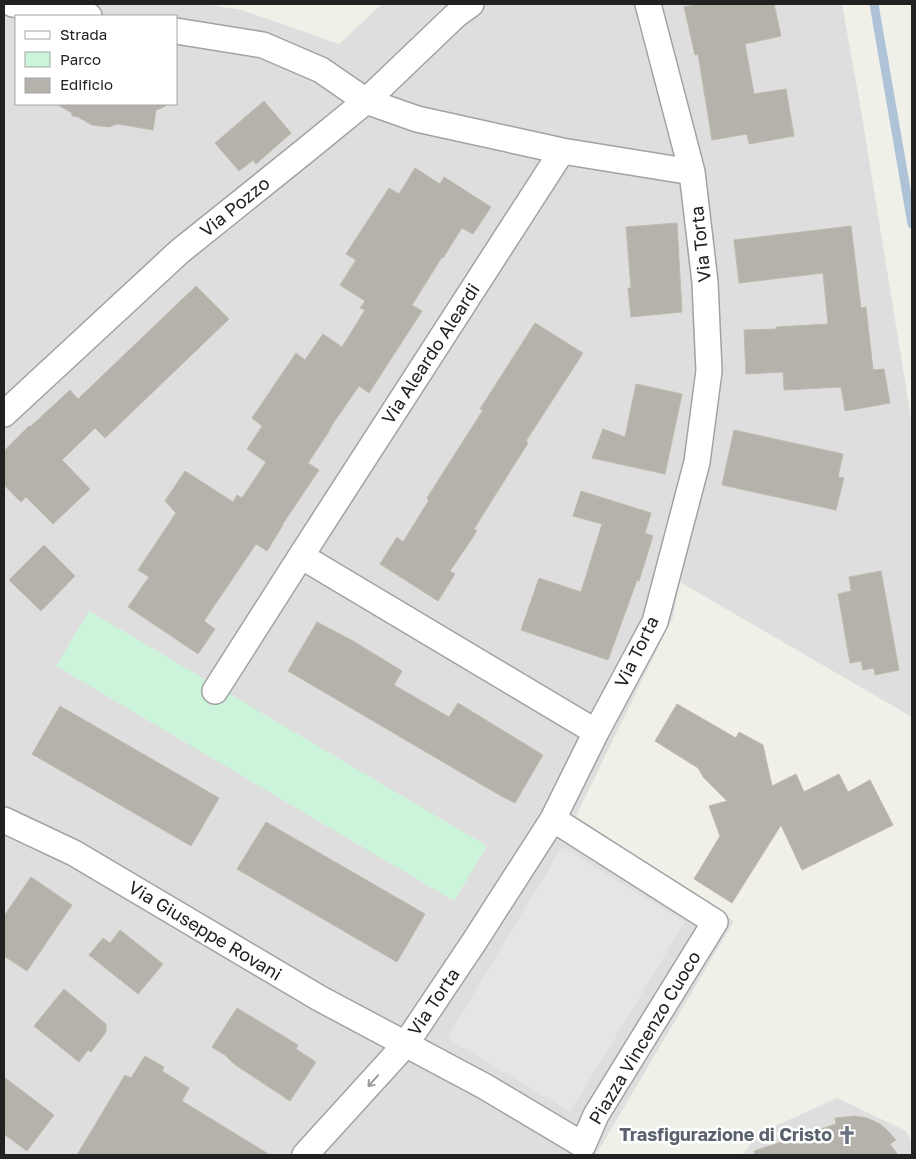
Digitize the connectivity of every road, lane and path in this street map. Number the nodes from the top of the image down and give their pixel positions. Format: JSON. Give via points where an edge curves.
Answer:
{"nodes":[{"id":1,"x":13,"y":4,"type":"edge"},
{"id":2,"x":471,"y":4,"type":"edge"},
{"id":3,"x":648,"y":4,"type":"edge"},
{"id":4,"x":83,"y":15,"type":"edge"},
{"id":5,"x":178,"y":31,"type":"edge"},
{"id":6,"x":366,"y":101,"type":"junction"},
{"id":7,"x":562,"y":151,"type":"junction"},
{"id":8,"x":692,"y":172,"type":"junction"},
{"id":9,"x":4,"y":414,"type":"edge"},
{"id":10,"x":301,"y":556,"type":"junction"},
{"id":11,"x":215,"y":691,"type":"dead end"},
{"id":12,"x":596,"y":732,"type":"junction"},
{"id":13,"x":553,"y":819,"type":"junction"},
{"id":14,"x":4,"y":820,"type":"edge"},
{"id":15,"x":406,"y":1045,"type":"junction"},
{"id":16,"x":581,"y":1150,"type":"edge"},
{"id":17,"x":305,"y":1155,"type":"edge"}],
"edges":[{"from":1,"to":4,"type":"street"},
{"from":2,"to":6,"type":"street","name":"Via Pozzo","via":[[456,14]]},
{"from":3,"to":8,"type":"street","name":"Via Torta"},
{"from":5,"to":6,"type":"street","via":[[263,45],[321,70]]},
{"from":6,"to":7,"type":"street","via":[[417,119]]},
{"from":6,"to":9,"type":"street","name":"Via Pozzo","via":[[179,252]]},
{"from":7,"to":8,"type":"street"},
{"from":7,"to":10,"type":"street","name":"Via Aleardo Aleardi"},
{"from":8,"to":12,"type":"street","name":"Via Torta","via":[[706,282],[709,371],[697,462],[655,622]]},
{"from":10,"to":11,"type":"street","name":"Via Aleardo Aleardi"},
{"from":10,"to":12,"type":"street"},
{"from":12,"to":13,"type":"street","name":"Via Torta"},
{"from":13,"to":15,"type":"street","name":"Via Torta"},
{"from":13,"to":16,"type":"street","name":"Piazza Vincenzo Cuoco","via":[[716,922],[596,1115]]},
{"from":14,"to":15,"type":"street","name":"Via Giuseppe Rovani","via":[[74,853],[318,998]]},
{"from":15,"to":16,"type":"street","name":"Piazza Vincenzo Cuoco","via":[[484,1086]]},
{"from":15,"to":17,"type":"street","name":"Via Torta","one_way":true}]}
